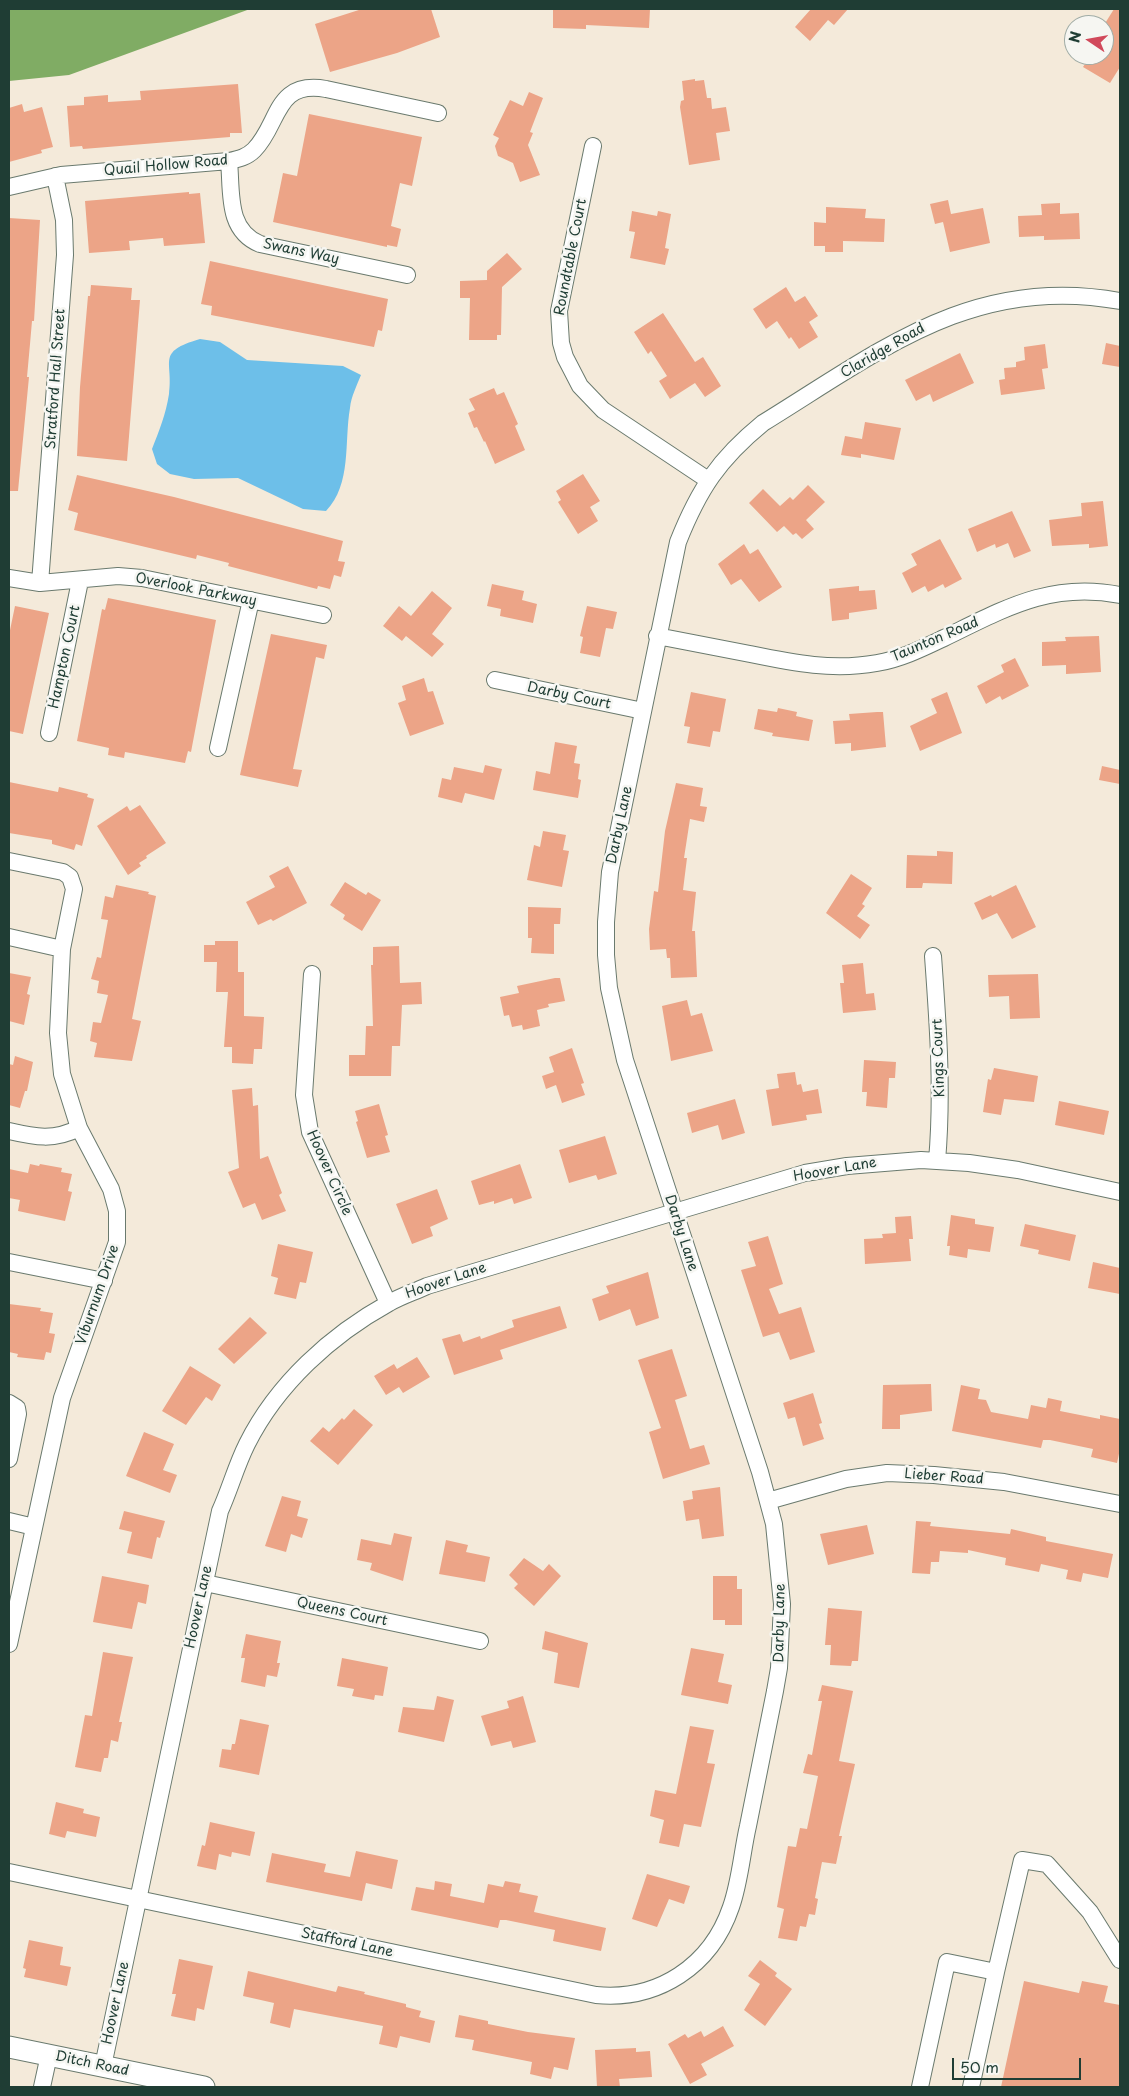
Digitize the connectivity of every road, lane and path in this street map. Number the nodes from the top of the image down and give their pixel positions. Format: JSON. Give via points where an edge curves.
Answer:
{"nodes":[{"id":1,"x":438,"y":113,"type":"dead end"},
{"id":2,"x":593,"y":146,"type":"dead end"},
{"id":3,"x":229,"y":161,"type":"junction"},
{"id":4,"x":55,"y":176,"type":"junction"},
{"id":5,"x":9,"y":187,"type":"edge"},
{"id":6,"x":407,"y":275,"type":"dead end"},
{"id":7,"x":1120,"y":301,"type":"edge"},
{"id":8,"x":708,"y":480,"type":"junction"},
{"id":9,"x":9,"y":578,"type":"edge"},
{"id":10,"x":80,"y":581,"type":"junction"},
{"id":11,"x":40,"y":583,"type":"junction"},
{"id":12,"x":1120,"y":595,"type":"edge"},
{"id":13,"x":251,"y":600,"type":"junction"},
{"id":14,"x":323,"y":615,"type":"dead end"},
{"id":15,"x":657,"y":636,"type":"junction"},
{"id":16,"x":495,"y":680,"type":"dead end"},
{"id":17,"x":643,"y":711,"type":"junction"},
{"id":18,"x":49,"y":733,"type":"dead end"},
{"id":19,"x":218,"y":748,"type":"dead end"},
{"id":20,"x":9,"y":860,"type":"edge"},
{"id":21,"x":9,"y":937,"type":"edge"},
{"id":22,"x":62,"y":949,"type":"junction"},
{"id":23,"x":933,"y":956,"type":"dead end"},
{"id":24,"x":312,"y":974,"type":"dead end"},
{"id":25,"x":79,"y":1128,"type":"junction"},
{"id":26,"x":9,"y":1131,"type":"edge"},
{"id":27,"x":936,"y":1160,"type":"junction"},
{"id":28,"x":1120,"y":1192,"type":"edge"},
{"id":29,"x":674,"y":1212,"type":"junction"},
{"id":30,"x":9,"y":1262,"type":"edge"},
{"id":31,"x":104,"y":1281,"type":"junction"},
{"id":32,"x":388,"y":1303,"type":"junction"},
{"id":33,"x":9,"y":1403,"type":"edge"},
{"id":34,"x":9,"y":1459,"type":"edge"},
{"id":35,"x":768,"y":1501,"type":"junction"},
{"id":36,"x":1120,"y":1504,"type":"edge"},
{"id":37,"x":9,"y":1521,"type":"edge"},
{"id":38,"x":34,"y":1527,"type":"junction"},
{"id":39,"x":204,"y":1583,"type":"junction"},
{"id":40,"x":480,"y":1641,"type":"dead end"},
{"id":41,"x":9,"y":1644,"type":"edge"},
{"id":42,"x":9,"y":1872,"type":"edge"},
{"id":43,"x":138,"y":1900,"type":"junction"},
{"id":44,"x":1120,"y":1960,"type":"edge"},
{"id":45,"x":996,"y":1972,"type":"junction"},
{"id":46,"x":683,"y":1974,"type":"joint"},
{"id":47,"x":9,"y":2047,"type":"edge"},
{"id":48,"x":48,"y":2055,"type":"junction"},
{"id":49,"x":102,"y":2066,"type":"junction"},
{"id":50,"x":42,"y":2087,"type":"edge"},
{"id":51,"x":204,"y":2087,"type":"edge"},
{"id":52,"x":920,"y":2087,"type":"edge"},
{"id":53,"x":971,"y":2087,"type":"edge"}],
"edges":[{"from":1,"to":3,"type":"street","name":"Quail Hollow Road","via":[[307,89],[280,103],[254,149],[246,156]]},
{"from":2,"to":8,"type":"street","name":"Roundtable Court","via":[[558,311],[563,351],[576,380],[603,410]]},
{"from":3,"to":4,"type":"street","name":"Quail Hollow Road"},
{"from":3,"to":6,"type":"street","name":"Swans Way","via":[[234,218],[241,232],[250,239],[260,244]]},
{"from":4,"to":5,"type":"street","name":"Quail Hollow Road"},
{"from":4,"to":11,"type":"street","name":"Stratford Hall Street","via":[[64,220],[65,256]]},
{"from":7,"to":8,"type":"street","name":"Claridge Road","via":[[1072,296],[992,303],[910,333],[763,423],[738,444]]},
{"from":8,"to":15,"type":"street","name":"Darby Lane","via":[[692,507],[678,542]]},
{"from":9,"to":11,"type":"street","name":"Overlook Parkway"},
{"from":10,"to":11,"type":"street","name":"Overlook Parkway"},
{"from":10,"to":13,"type":"street","name":"Overlook Parkway","via":[[118,576],[142,578]]},
{"from":10,"to":18,"type":"street","name":"Hampton Court"},
{"from":12,"to":15,"type":"street","name":"Taunton Road","via":[[1076,591],[1036,597],[1005,608],[903,656],[846,667],[813,666]]},
{"from":13,"to":14,"type":"street","name":"Overlook Parkway"},
{"from":13,"to":19,"type":"street"},
{"from":15,"to":17,"type":"street","name":"Darby Lane"},
{"from":16,"to":17,"type":"street","name":"Darby Court"},
{"from":17,"to":29,"type":"street","name":"Darby Lane","via":[[610,872],[606,947],[618,1036]]},
{"from":20,"to":22,"type":"street","name":"Viburnum Drive","via":[[70,877],[74,889]]},
{"from":21,"to":22,"type":"street"},
{"from":22,"to":25,"type":"street","name":"Viburnum Drive","via":[[59,1042],[62,1074]]},
{"from":23,"to":27,"type":"street","name":"Kings Court","via":[[941,1098]]},
{"from":24,"to":32,"type":"street","name":"Hoover Circle","via":[[304,1095],[310,1132]]},
{"from":25,"to":26,"type":"street","via":[[48,1138]]},
{"from":25,"to":31,"type":"street","name":"Viburnum Drive","via":[[108,1182],[118,1212],[118,1242]]},
{"from":27,"to":28,"type":"street","name":"Hoover Lane","via":[[994,1166]]},
{"from":27,"to":29,"type":"street","name":"Hoover Lane","via":[[879,1162],[822,1170]]},
{"from":29,"to":32,"type":"street","name":"Hoover Lane","via":[[447,1278]]},
{"from":29,"to":35,"type":"street","name":"Darby Lane"},
{"from":30,"to":31,"type":"street"},
{"from":31,"to":38,"type":"street","name":"Viburnum Drive","via":[[62,1398]]},
{"from":32,"to":39,"type":"street","name":"Hoover Lane","via":[[316,1355],[264,1416],[240,1458],[225,1496]]},
{"from":33,"to":34,"type":"street","via":[[17,1408],[18,1414]]},
{"from":35,"to":36,"type":"street","name":"Lieber Road","via":[[846,1479],[887,1473],[1004,1482]]},
{"from":35,"to":46,"type":"street","name":"Darby Lane","via":[[777,1540],[782,1588],[775,1692],[731,1906],[714,1944]]},
{"from":37,"to":38,"type":"street"},
{"from":38,"to":41,"type":"street","name":"Viburnum Drive"},
{"from":39,"to":40,"type":"street","name":"Queens Court"},
{"from":39,"to":43,"type":"street","name":"Hoover Lane"},
{"from":42,"to":43,"type":"street","name":"Stafford Lane"},
{"from":43,"to":46,"type":"street","name":"Stafford Lane","via":[[596,1995],[646,1992]]},
{"from":43,"to":49,"type":"street","name":"Hoover Lane"},
{"from":44,"to":45,"type":"street","via":[[1090,1912],[1047,1864],[1022,1860]]},
{"from":45,"to":52,"type":"street","via":[[947,1962]]},
{"from":45,"to":53,"type":"street"},
{"from":47,"to":48,"type":"main road","name":"Ditch Road"},
{"from":48,"to":49,"type":"main road","name":"Ditch Road"},
{"from":48,"to":50,"type":"street"},
{"from":49,"to":51,"type":"main road","name":"Ditch Road"}]}
